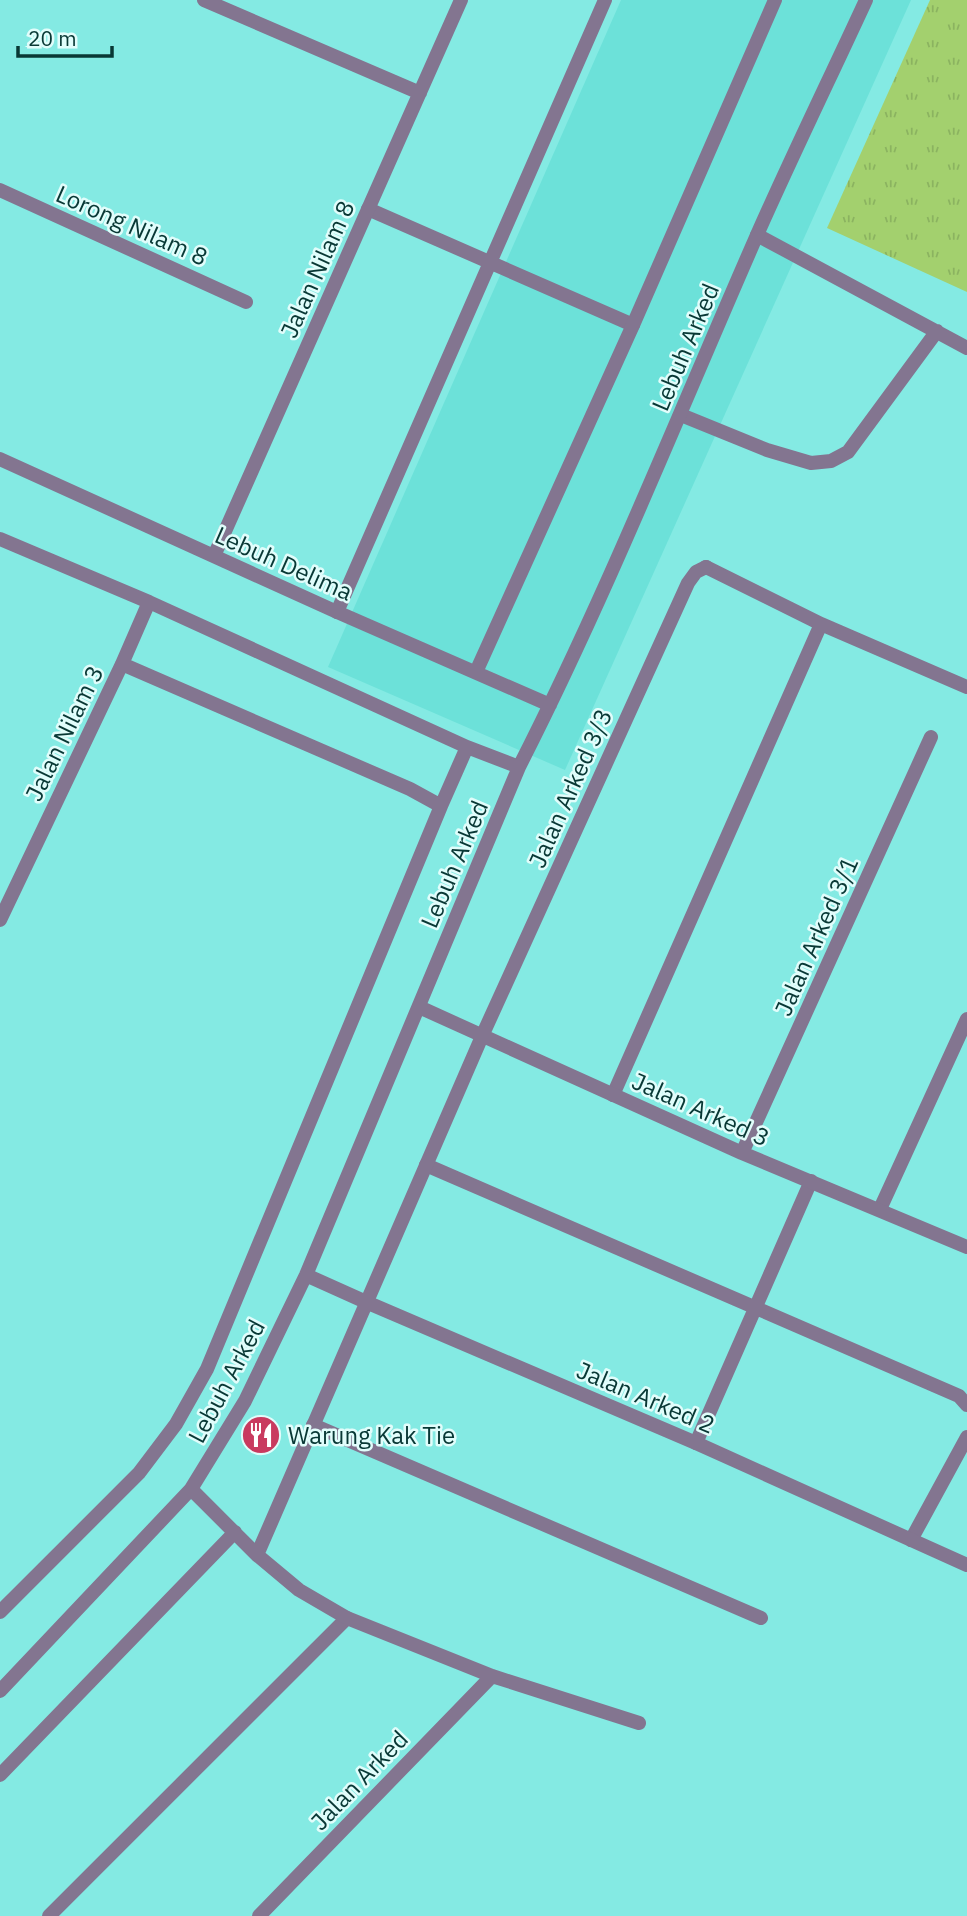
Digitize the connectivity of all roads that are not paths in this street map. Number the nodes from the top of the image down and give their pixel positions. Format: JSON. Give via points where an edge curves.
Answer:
{"nodes":[{"id":1,"x":204,"y":0,"type":"edge"},
{"id":2,"x":461,"y":0,"type":"edge"},
{"id":3,"x":605,"y":0,"type":"edge"},
{"id":4,"x":775,"y":0,"type":"edge"},
{"id":5,"x":866,"y":0,"type":"edge"},
{"id":6,"x":420,"y":93,"type":"junction"},
{"id":7,"x":0,"y":190,"type":"edge"},
{"id":8,"x":368,"y":209,"type":"junction"},
{"id":9,"x":757,"y":235,"type":"junction"},
{"id":10,"x":490,"y":262,"type":"junction"},
{"id":11,"x":246,"y":302,"type":"dead end"},
{"id":12,"x":633,"y":325,"type":"junction"},
{"id":13,"x":936,"y":331,"type":"junction"},
{"id":14,"x":967,"y":348,"type":"edge"},
{"id":15,"x":681,"y":415,"type":"junction"},
{"id":16,"x":0,"y":459,"type":"edge"},
{"id":17,"x":0,"y":539,"type":"edge"},
{"id":18,"x":214,"y":556,"type":"junction"},
{"id":19,"x":149,"y":602,"type":"junction"},
{"id":20,"x":337,"y":612,"type":"junction"},
{"id":21,"x":821,"y":624,"type":"junction"},
{"id":22,"x":122,"y":664,"type":"junction"},
{"id":23,"x":476,"y":672,"type":"junction"},
{"id":24,"x":967,"y":687,"type":"edge"},
{"id":25,"x":550,"y":705,"type":"junction"},
{"id":26,"x":931,"y":737,"type":"dead end"},
{"id":27,"x":467,"y":747,"type":"junction"},
{"id":28,"x":519,"y":767,"type":"junction"},
{"id":29,"x":441,"y":806,"type":"junction"},
{"id":30,"x":0,"y":920,"type":"edge"},
{"id":31,"x":419,"y":1007,"type":"junction"},
{"id":32,"x":967,"y":1019,"type":"edge"},
{"id":33,"x":483,"y":1034,"type":"junction"},
{"id":34,"x":612,"y":1094,"type":"junction"},
{"id":35,"x":742,"y":1153,"type":"junction"},
{"id":36,"x":426,"y":1165,"type":"junction"},
{"id":37,"x":811,"y":1181,"type":"junction"},
{"id":38,"x":880,"y":1209,"type":"junction"},
{"id":39,"x":967,"y":1247,"type":"edge"},
{"id":40,"x":306,"y":1275,"type":"junction"},
{"id":41,"x":366,"y":1303,"type":"junction"},
{"id":42,"x":755,"y":1308,"type":"junction"},
{"id":43,"x":967,"y":1405,"type":"edge"},
{"id":44,"x":313,"y":1425,"type":"junction"},
{"id":45,"x":967,"y":1437,"type":"edge"},
{"id":46,"x":696,"y":1443,"type":"junction"},
{"id":47,"x":191,"y":1489,"type":"junction"},
{"id":48,"x":235,"y":1532,"type":"junction"},
{"id":49,"x":911,"y":1540,"type":"junction"},
{"id":50,"x":257,"y":1555,"type":"junction"},
{"id":51,"x":967,"y":1565,"type":"edge"},
{"id":52,"x":0,"y":1612,"type":"edge"},
{"id":53,"x":347,"y":1618,"type":"junction"},
{"id":54,"x":761,"y":1618,"type":"dead end"},
{"id":55,"x":492,"y":1676,"type":"junction"},
{"id":56,"x":0,"y":1691,"type":"edge"},
{"id":57,"x":639,"y":1723,"type":"dead end"},
{"id":58,"x":0,"y":1775,"type":"edge"},
{"id":59,"x":49,"y":1916,"type":"edge"},
{"id":60,"x":259,"y":1916,"type":"edge"}],
"edges":[{"from":1,"to":6,"type":"street"},
{"from":2,"to":6,"type":"street","name":"Jalan Nilam 8"},
{"from":3,"to":10,"type":"street"},
{"from":4,"to":12,"type":"street"},
{"from":5,"to":9,"type":"street","name":"Lebuh Arked"},
{"from":6,"to":8,"type":"street","name":"Jalan Nilam 8"},
{"from":7,"to":11,"type":"street","name":"Lorong Nilam 8"},
{"from":8,"to":10,"type":"street"},
{"from":8,"to":18,"type":"street","name":"Jalan Nilam 8"},
{"from":9,"to":13,"type":"street"},
{"from":9,"to":15,"type":"street","name":"Lebuh Arked"},
{"from":10,"to":12,"type":"street"},
{"from":10,"to":20,"type":"street"},
{"from":12,"to":23,"type":"street"},
{"from":13,"to":14,"type":"street"},
{"from":13,"to":15,"type":"street","via":[[848,452],[831,461],[811,463],[767,450]]},
{"from":15,"to":25,"type":"street","name":"Lebuh Arked"},
{"from":16,"to":18,"type":"street","name":"Lebuh Delima"},
{"from":17,"to":19,"type":"street"},
{"from":18,"to":20,"type":"street","name":"Lebuh Delima"},
{"from":19,"to":22,"type":"street","name":"Jalan Nilam 3"},
{"from":19,"to":27,"type":"street"},
{"from":20,"to":23,"type":"street","name":"Lebuh Delima"},
{"from":21,"to":24,"type":"street"},
{"from":21,"to":33,"type":"street","name":"Jalan Arked 3/3","via":[[706,567],[696,572]]},
{"from":21,"to":34,"type":"street"},
{"from":22,"to":29,"type":"street"},
{"from":22,"to":30,"type":"street","name":"Jalan Nilam 3"},
{"from":23,"to":25,"type":"street","name":"Lebuh Delima"},
{"from":25,"to":28,"type":"street","name":"Lebuh Arked"},
{"from":26,"to":35,"type":"street","name":"Jalan Arked 3/1"},
{"from":27,"to":28,"type":"street"},
{"from":27,"to":29,"type":"street"},
{"from":28,"to":31,"type":"street","name":"Lebuh Arked"},
{"from":29,"to":52,"type":"street","via":[[207,1369],[176,1424],[139,1474]]},
{"from":31,"to":33,"type":"street","name":"Jalan Arked 3"},
{"from":31,"to":40,"type":"street","name":"Lebuh Arked"},
{"from":32,"to":38,"type":"street"},
{"from":33,"to":34,"type":"street","name":"Jalan Arked 3"},
{"from":33,"to":36,"type":"street","name":"Jalan Arked 3/3"},
{"from":34,"to":35,"type":"street","name":"Jalan Arked 3"},
{"from":35,"to":37,"type":"street","name":"Jalan Arked 3"},
{"from":36,"to":41,"type":"street","name":"Jalan Arked 3/3"},
{"from":36,"to":42,"type":"street"},
{"from":37,"to":38,"type":"street","name":"Jalan Arked 3"},
{"from":37,"to":42,"type":"street"},
{"from":38,"to":39,"type":"street","name":"Jalan Arked 3"},
{"from":40,"to":41,"type":"street","name":"Jalan Arked 2"},
{"from":40,"to":47,"type":"street","name":"Lebuh Arked","via":[[245,1401]]},
{"from":41,"to":44,"type":"street","name":"Jalan Arked 3/3"},
{"from":41,"to":46,"type":"street","name":"Jalan Arked 2"},
{"from":42,"to":43,"type":"street","via":[[959,1396]]},
{"from":42,"to":46,"type":"street"},
{"from":44,"to":50,"type":"street","name":"Jalan Arked 3/3"},
{"from":44,"to":54,"type":"street"},
{"from":45,"to":49,"type":"street"},
{"from":46,"to":49,"type":"street","name":"Jalan Arked 2"},
{"from":47,"to":48,"type":"street"},
{"from":47,"to":56,"type":"street","name":"Lebuh Arked"},
{"from":48,"to":50,"type":"street"},
{"from":48,"to":58,"type":"street"},
{"from":49,"to":51,"type":"street","name":"Jalan Arked 2"},
{"from":50,"to":53,"type":"street","via":[[299,1590]]},
{"from":53,"to":55,"type":"street"},
{"from":53,"to":59,"type":"street"},
{"from":55,"to":57,"type":"street"},
{"from":55,"to":60,"type":"street","name":"Jalan Arked"}]}
